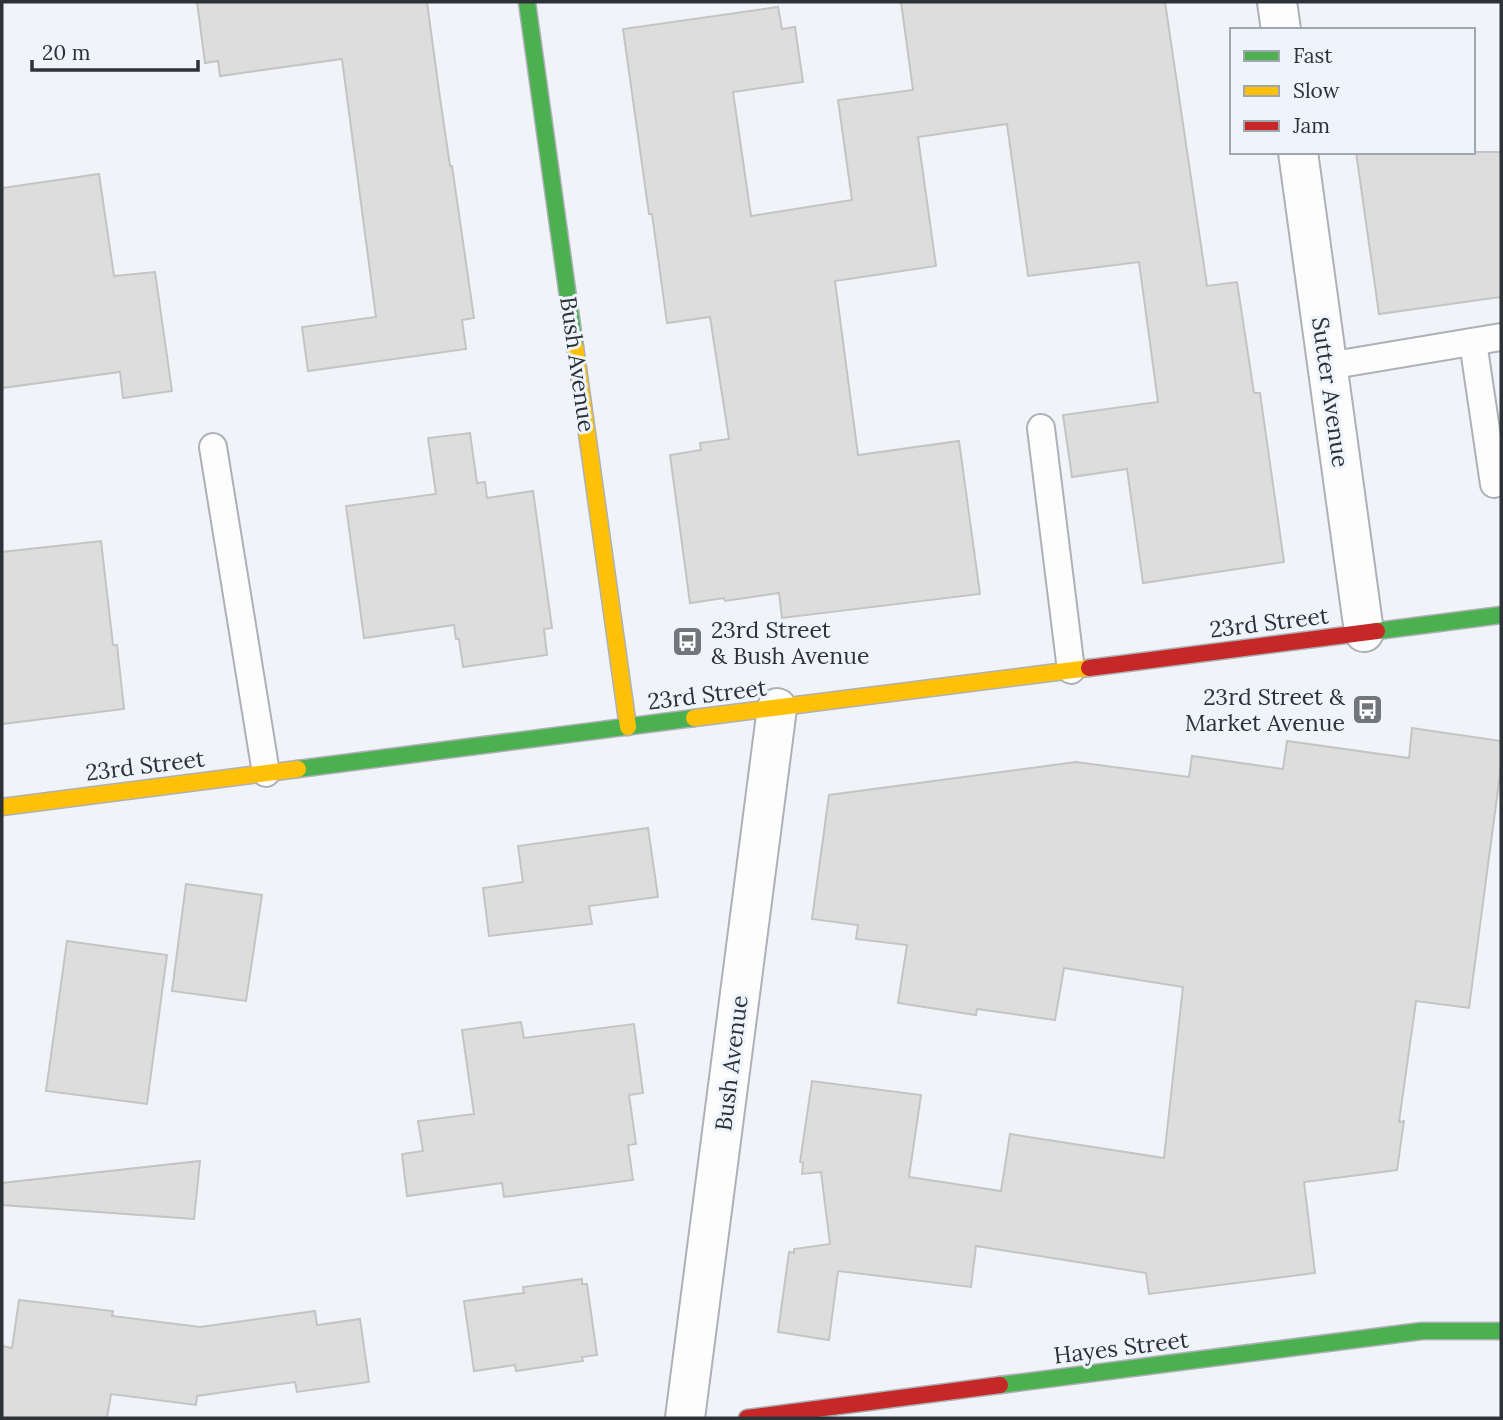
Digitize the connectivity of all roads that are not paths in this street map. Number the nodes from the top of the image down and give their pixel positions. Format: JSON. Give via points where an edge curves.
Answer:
{"nodes":[{"id":1,"x":527,"y":2,"type":"edge"},
{"id":2,"x":1277,"y":2,"type":"edge"},
{"id":3,"x":1281,"y":28,"type":"edge"},
{"id":4,"x":1298,"y":154,"type":"edge"},
{"id":5,"x":1501,"y":337,"type":"edge"},
{"id":6,"x":1473,"y":342,"type":"junction"},
{"id":7,"x":1328,"y":366,"type":"junction"},
{"id":8,"x":1041,"y":428,"type":"dead end"},
{"id":9,"x":214,"y":447,"type":"dead end"},
{"id":10,"x":1494,"y":484,"type":"dead end"},
{"id":11,"x":1501,"y":615,"type":"edge"},
{"id":12,"x":1364,"y":632,"type":"junction"},
{"id":13,"x":1071,"y":670,"type":"junction"},
{"id":14,"x":777,"y":708,"type":"junction"},
{"id":15,"x":628,"y":727,"type":"junction"},
{"id":16,"x":266,"y":774,"type":"junction"},
{"id":17,"x":2,"y":807,"type":"edge"},
{"id":18,"x":1501,"y":1332,"type":"edge"},
{"id":19,"x":685,"y":1418,"type":"edge"},
{"id":20,"x":747,"y":1418,"type":"edge"}],
"edges":[{"from":1,"to":15,"type":"main road","name":"Bush Avenue"},
{"from":2,"to":3,"type":"street"},
{"from":4,"to":7,"type":"street","name":"Sutter Avenue"},
{"from":5,"to":6,"type":"lane"},
{"from":6,"to":7,"type":"lane"},
{"from":6,"to":10,"type":"lane"},
{"from":7,"to":12,"type":"street","name":"Sutter Avenue"},
{"from":8,"to":13,"type":"lane"},
{"from":9,"to":16,"type":"lane"},
{"from":11,"to":12,"type":"main road","name":"23rd Street"},
{"from":12,"to":13,"type":"main road","name":"23rd Street"},
{"from":13,"to":14,"type":"main road","name":"23rd Street"},
{"from":14,"to":15,"type":"main road","name":"23rd Street"},
{"from":14,"to":19,"type":"street","name":"Bush Avenue"},
{"from":15,"to":16,"type":"main road","name":"23rd Street"},
{"from":16,"to":17,"type":"main road","name":"23rd Street"},
{"from":18,"to":20,"type":"main road","name":"Hayes Street","via":[[1422,1331]]}]}
